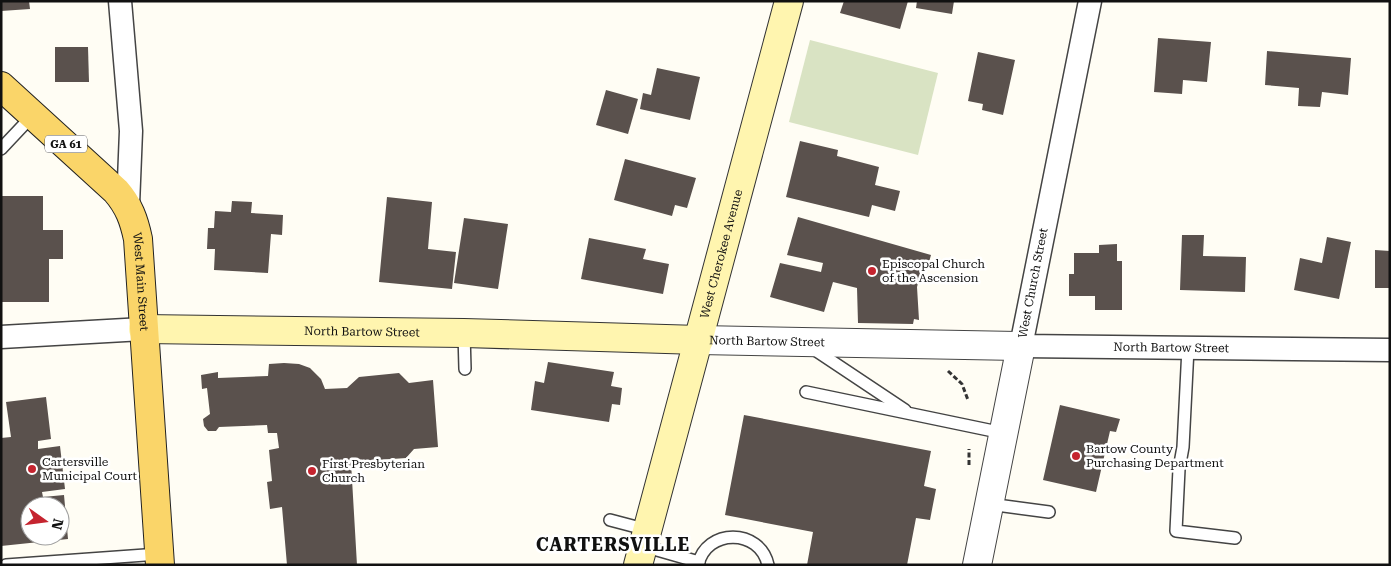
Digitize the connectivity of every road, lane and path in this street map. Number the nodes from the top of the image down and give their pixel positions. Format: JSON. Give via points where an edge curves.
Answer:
{"nodes":[{"id":1,"x":120,"y":1,"type":"edge"},
{"id":2,"x":789,"y":1,"type":"edge"},
{"id":3,"x":1090,"y":1,"type":"edge"},
{"id":4,"x":13,"y":101,"type":"edge"},
{"id":5,"x":1,"y":149,"type":"edge"},
{"id":6,"x":128,"y":205,"type":"junction"},
{"id":7,"x":143,"y":329,"type":"junction"},
{"id":8,"x":464,"y":334,"type":"junction"},
{"id":9,"x":1,"y":337,"type":"edge"},
{"id":10,"x":699,"y":340,"type":"junction"},
{"id":11,"x":800,"y":341,"type":"junction"},
{"id":12,"x":1021,"y":346,"type":"junction"},
{"id":13,"x":1188,"y":348,"type":"junction"},
{"id":14,"x":1390,"y":350,"type":"edge"},
{"id":15,"x":465,"y":369,"type":"dead end"},
{"id":16,"x":806,"y":392,"type":"dead end"},
{"id":17,"x":911,"y":414,"type":"junction"},
{"id":18,"x":1003,"y":433,"type":"junction"},
{"id":19,"x":989,"y":504,"type":"junction"},
{"id":20,"x":1049,"y":512,"type":"dead end"},
{"id":21,"x":610,"y":520,"type":"dead end"},
{"id":22,"x":1235,"y":538,"type":"dead end"},
{"id":23,"x":643,"y":547,"type":"edge"},
{"id":24,"x":159,"y":560,"type":"edge"},
{"id":25,"x":698,"y":563,"type":"edge"},
{"id":26,"x":6,"y":565,"type":"edge"},
{"id":27,"x":768,"y":565,"type":"edge"},
{"id":28,"x":977,"y":565,"type":"edge"}],
"edges":[{"from":1,"to":6,"type":"street","name":"West Main Street","via":[[131,131]]},
{"from":2,"to":10,"type":"main road","name":"West Cherokee Avenue"},
{"from":3,"to":12,"type":"street","name":"West Church Street"},
{"from":4,"to":5,"type":"lane"},
{"from":4,"to":6,"type":"main road","number":"GA 61","via":[[100,175]]},
{"from":6,"to":7,"type":"main road","name":"West Main Street","number":"GA 61","via":[[138,239]]},
{"from":7,"to":8,"type":"main road","name":"North Bartow Street"},
{"from":7,"to":9,"type":"street"},
{"from":7,"to":24,"type":"main road","name":"West Main Street","number":"GA 61"},
{"from":8,"to":10,"type":"main road","name":"North Bartow Street"},
{"from":8,"to":15,"type":"lane"},
{"from":10,"to":11,"type":"street","name":"North Bartow Street"},
{"from":10,"to":23,"type":"main road","name":"West Cherokee Avenue"},
{"from":11,"to":12,"type":"street","name":"North Bartow Street"},
{"from":11,"to":17,"type":"lane"},
{"from":12,"to":13,"type":"street","name":"North Bartow Street"},
{"from":12,"to":18,"type":"street","name":"West Church Street"},
{"from":13,"to":14,"type":"street","name":"North Bartow Street"},
{"from":13,"to":22,"type":"lane","via":[[1176,531]]},
{"from":16,"to":17,"type":"lane"},
{"from":17,"to":18,"type":"lane"},
{"from":18,"to":19,"type":"street","name":"West Church Street"},
{"from":19,"to":20,"type":"lane"},
{"from":19,"to":28,"type":"street","name":"West Church Street"},
{"from":21,"to":23,"type":"lane"},
{"from":23,"to":25,"type":"lane"},
{"from":24,"to":26,"type":"lane"},
{"from":25,"to":27,"type":"lane","via":[[707,547],[727,536],[751,541],[760,548]]}]}
